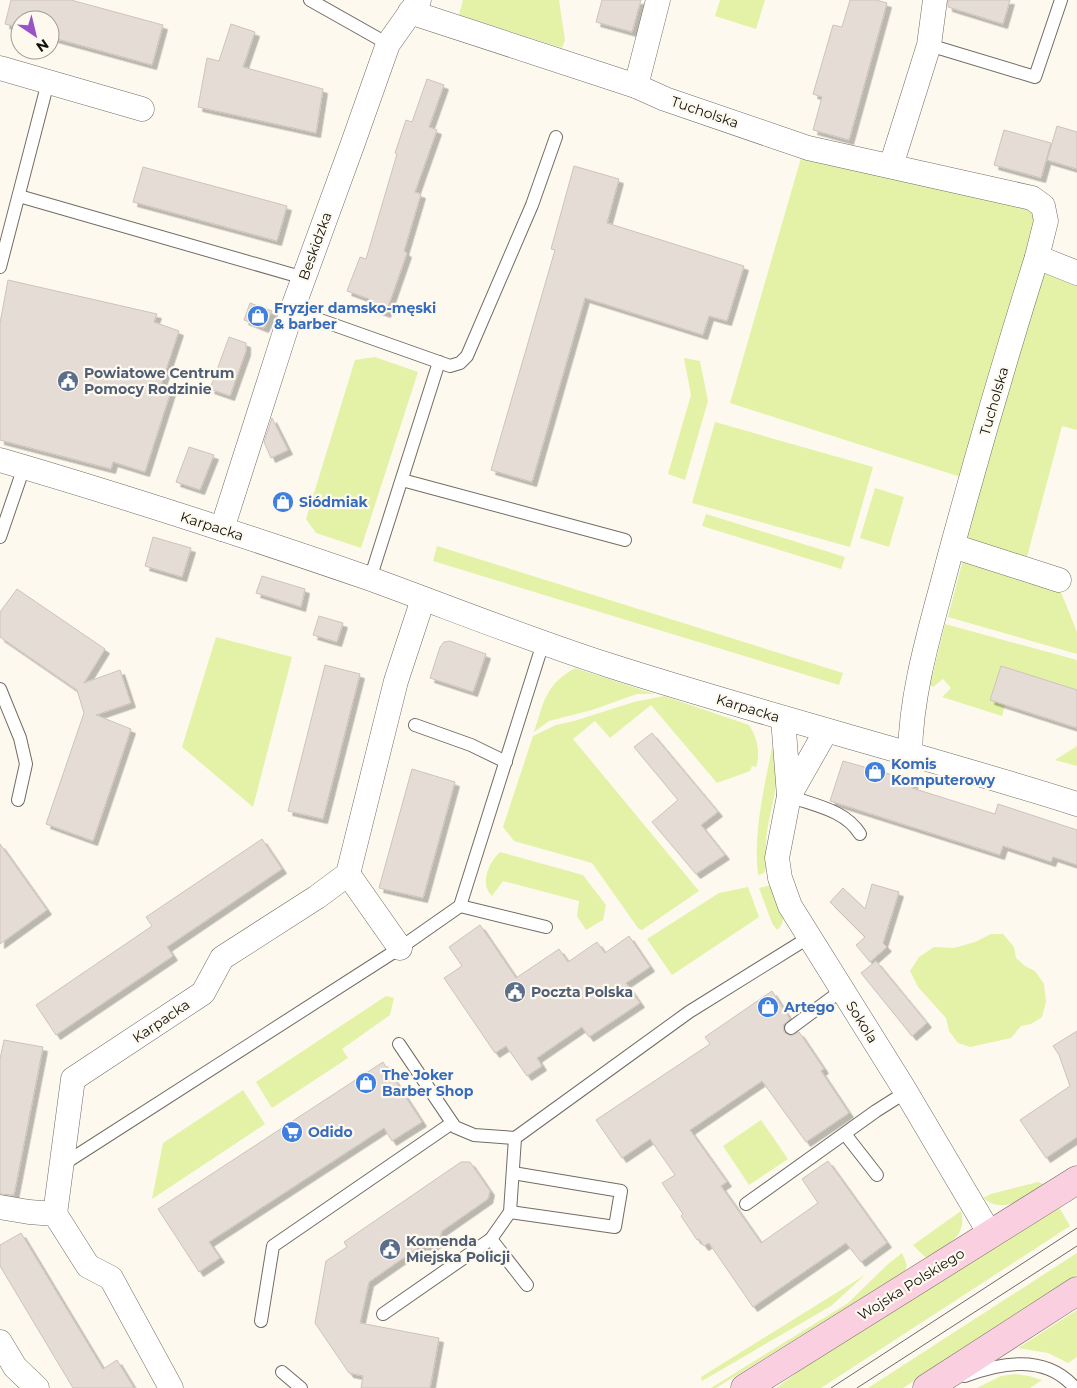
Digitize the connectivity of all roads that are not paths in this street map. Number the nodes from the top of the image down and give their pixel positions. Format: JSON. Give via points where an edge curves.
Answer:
{"nodes":[{"id":1,"x":310,"y":0,"type":"edge"},
{"id":2,"x":658,"y":0,"type":"edge"},
{"id":3,"x":935,"y":0,"type":"edge"},
{"id":4,"x":1061,"y":0,"type":"edge"},
{"id":5,"x":415,"y":6,"type":"edge"},
{"id":6,"x":388,"y":44,"type":"junction"},
{"id":7,"x":930,"y":46,"type":"junction"},
{"id":8,"x":0,"y":68,"type":"edge"},
{"id":9,"x":48,"y":82,"type":"junction"},
{"id":10,"x":636,"y":86,"type":"junction"},
{"id":11,"x":142,"y":109,"type":"dead end"},
{"id":12,"x":556,"y":137,"type":"dead end"},
{"id":13,"x":890,"y":166,"type":"junction"},
{"id":14,"x":19,"y":196,"type":"junction"},
{"id":15,"x":1037,"y":257,"type":"junction"},
{"id":16,"x":0,"y":266,"type":"edge"},
{"id":17,"x":1077,"y":272,"type":"edge"},
{"id":18,"x":304,"y":278,"type":"junction"},
{"id":19,"x":292,"y":310,"type":"junction"},
{"id":20,"x":439,"y":362,"type":"junction"},
{"id":21,"x":0,"y":460,"type":"edge"},
{"id":22,"x":24,"y":467,"type":"junction"},
{"id":23,"x":402,"y":480,"type":"junction"},
{"id":24,"x":222,"y":528,"type":"junction"},
{"id":25,"x":0,"y":537,"type":"edge"},
{"id":26,"x":625,"y":540,"type":"dead end"},
{"id":27,"x":953,"y":546,"type":"junction"},
{"id":28,"x":370,"y":579,"type":"junction"},
{"id":29,"x":1059,"y":580,"type":"dead end"},
{"id":30,"x":423,"y":599,"type":"junction"},
{"id":31,"x":543,"y":642,"type":"junction"},
{"id":32,"x":0,"y":689,"type":"edge"},
{"id":33,"x":782,"y":718,"type":"junction"},
{"id":34,"x":414,"y":725,"type":"dead end"},
{"id":35,"x":826,"y":731,"type":"junction"},
{"id":36,"x":910,"y":754,"type":"junction"},
{"id":37,"x":506,"y":762,"type":"junction"},
{"id":38,"x":789,"y":796,"type":"junction"},
{"id":39,"x":18,"y":800,"type":"dead end"},
{"id":40,"x":1077,"y":804,"type":"edge"},
{"id":41,"x":860,"y":834,"type":"dead end"},
{"id":42,"x":348,"y":874,"type":"junction"},
{"id":43,"x":460,"y":906,"type":"junction"},
{"id":44,"x":546,"y":927,"type":"dead end"},
{"id":45,"x":808,"y":938,"type":"junction"},
{"id":46,"x":400,"y":948,"type":"junction"},
{"id":47,"x":842,"y":990,"type":"junction"},
{"id":48,"x":791,"y":1028,"type":"dead end"},
{"id":49,"x":399,"y":1044,"type":"dead end"},
{"id":50,"x":906,"y":1092,"type":"junction"},
{"id":51,"x":452,"y":1123,"type":"junction"},
{"id":52,"x":845,"y":1134,"type":"junction"},
{"id":53,"x":515,"y":1138,"type":"junction"},
{"id":54,"x":62,"y":1165,"type":"junction"},
{"id":55,"x":513,"y":1173,"type":"junction"},
{"id":56,"x":877,"y":1176,"type":"dead end"},
{"id":57,"x":1077,"y":1180,"type":"edge"},
{"id":58,"x":746,"y":1204,"type":"dead end"},
{"id":59,"x":0,"y":1207,"type":"edge"},
{"id":60,"x":510,"y":1212,"type":"junction"},
{"id":61,"x":55,"y":1214,"type":"junction"},
{"id":62,"x":990,"y":1234,"type":"junction"},
{"id":63,"x":491,"y":1239,"type":"junction"},
{"id":64,"x":526,"y":1285,"type":"dead end"},
{"id":65,"x":1077,"y":1291,"type":"edge"},
{"id":66,"x":383,"y":1314,"type":"dead end"},
{"id":67,"x":261,"y":1320,"type":"dead end"},
{"id":68,"x":0,"y":1342,"type":"edge"},
{"id":69,"x":282,"y":1372,"type":"dead end"},
{"id":70,"x":37,"y":1388,"type":"edge"},
{"id":71,"x":171,"y":1388,"type":"edge"},
{"id":72,"x":301,"y":1388,"type":"edge"},
{"id":73,"x":745,"y":1388,"type":"edge"},
{"id":74,"x":927,"y":1388,"type":"edge"},
{"id":75,"x":932,"y":1388,"type":"edge"},
{"id":76,"x":1075,"y":1388,"type":"edge"}],
"edges":[{"from":1,"to":6,"type":"lane"},
{"from":2,"to":10,"type":"street"},
{"from":3,"to":7,"type":"street"},
{"from":4,"to":7,"type":"lane","via":[[1035,77]]},
{"from":5,"to":6,"type":"street","name":"Beskidzka"},
{"from":5,"to":10,"type":"street","name":"Tucholska"},
{"from":6,"to":18,"type":"street","name":"Beskidzka"},
{"from":7,"to":13,"type":"street"},
{"from":8,"to":9,"type":"street"},
{"from":9,"to":11,"type":"street"},
{"from":9,"to":14,"type":"lane"},
{"from":10,"to":13,"type":"street","name":"Tucholska","via":[[808,148]]},
{"from":12,"to":20,"type":"lane","via":[[532,205],[467,356],[450,366]]},
{"from":13,"to":15,"type":"street","name":"Tucholska","via":[[1032,198],[1043,206],[1046,221]]},
{"from":14,"to":16,"type":"lane"},
{"from":14,"to":18,"type":"lane"},
{"from":15,"to":17,"type":"street"},
{"from":15,"to":27,"type":"street","name":"Tucholska"},
{"from":18,"to":19,"type":"street","name":"Beskidzka"},
{"from":19,"to":20,"type":"lane"},
{"from":19,"to":24,"type":"street","name":"Beskidzka"},
{"from":20,"to":23,"type":"lane"},
{"from":21,"to":22,"type":"street","name":"Karpacka"},
{"from":22,"to":24,"type":"street","name":"Karpacka"},
{"from":22,"to":25,"type":"lane"},
{"from":23,"to":26,"type":"lane"},
{"from":23,"to":28,"type":"lane"},
{"from":24,"to":28,"type":"street","name":"Karpacka"},
{"from":27,"to":29,"type":"street"},
{"from":27,"to":36,"type":"street","name":"Tucholska","via":[[916,691]]},
{"from":28,"to":30,"type":"street","name":"Karpacka"},
{"from":30,"to":31,"type":"street","name":"Karpacka"},
{"from":30,"to":42,"type":"street","via":[[396,681]]},
{"from":31,"to":33,"type":"street","name":"Karpacka","via":[[607,665]]},
{"from":31,"to":37,"type":"lane"},
{"from":32,"to":39,"type":"lane","via":[[20,738],[26,764]]},
{"from":33,"to":35,"type":"street","name":"Karpacka"},
{"from":33,"to":38,"type":"street","name":"Sokola"},
{"from":34,"to":37,"type":"lane","via":[[471,744]]},
{"from":35,"to":36,"type":"street","name":"Karpacka"},
{"from":35,"to":38,"type":"street","name":"Sokola"},
{"from":36,"to":40,"type":"street","name":"Karpacka"},
{"from":37,"to":43,"type":"lane"},
{"from":38,"to":41,"type":"lane","via":[[843,815]]},
{"from":38,"to":45,"type":"street","name":"Sokola","via":[[778,864],[790,906]]},
{"from":42,"to":46,"type":"street"},
{"from":42,"to":54,"type":"street","name":"Karpacka","via":[[222,958],[203,993],[73,1080]]},
{"from":43,"to":44,"type":"lane"},
{"from":43,"to":46,"type":"lane"},
{"from":45,"to":47,"type":"street","name":"Sokola"},
{"from":45,"to":53,"type":"lane","via":[[689,1012]]},
{"from":46,"to":54,"type":"lane"},
{"from":47,"to":48,"type":"lane"},
{"from":47,"to":50,"type":"street","name":"Sokola"},
{"from":49,"to":51,"type":"lane"},
{"from":50,"to":52,"type":"lane"},
{"from":50,"to":62,"type":"street","name":"Sokola"},
{"from":51,"to":53,"type":"lane","via":[[474,1135]]},
{"from":51,"to":67,"type":"lane","via":[[273,1246]]},
{"from":52,"to":56,"type":"lane"},
{"from":52,"to":58,"type":"lane"},
{"from":53,"to":55,"type":"lane"},
{"from":54,"to":61,"type":"street","name":"Karpacka"},
{"from":55,"to":60,"type":"lane"},
{"from":55,"to":60,"type":"lane","via":[[621,1191],[615,1227]]},
{"from":57,"to":62,"type":"street","name":"Wojska Polskiego"},
{"from":59,"to":61,"type":"street"},
{"from":60,"to":63,"type":"lane"},
{"from":61,"to":71,"type":"street","via":[[88,1266],[111,1278]]},
{"from":62,"to":73,"type":"street","name":"Wojska Polskiego"},
{"from":63,"to":64,"type":"lane"},
{"from":63,"to":66,"type":"lane"},
{"from":65,"to":74,"type":"street"},
{"from":68,"to":70,"type":"street","via":[[15,1367]]},
{"from":69,"to":72,"type":"lane"},
{"from":75,"to":76,"type":"lane","via":[[986,1368],[1010,1363],[1032,1363],[1048,1368]]}]}
